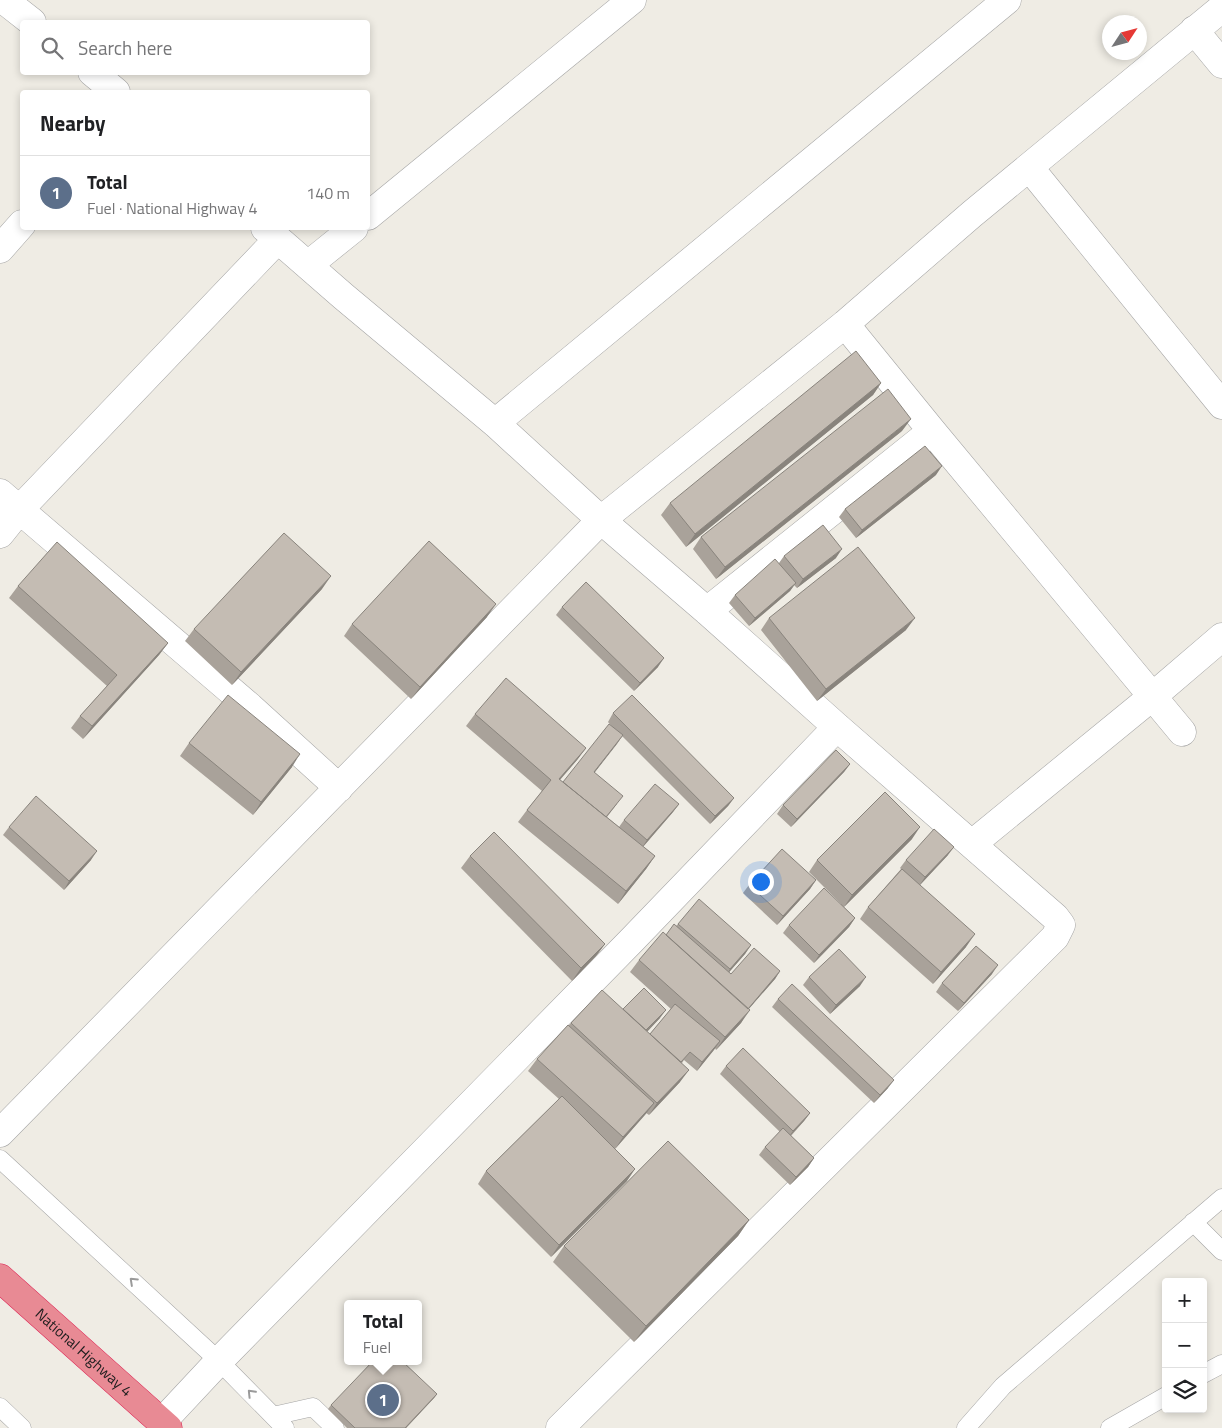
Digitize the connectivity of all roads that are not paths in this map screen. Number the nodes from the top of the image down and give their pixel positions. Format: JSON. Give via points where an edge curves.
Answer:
{"nodes":[{"id":1,"x":4,"y":0,"type":"edge"},
{"id":2,"x":632,"y":0,"type":"edge"},
{"id":3,"x":1007,"y":0,"type":"edge"},
{"id":4,"x":1222,"y":8,"type":"edge"},
{"id":5,"x":29,"y":20,"type":"edge"},
{"id":6,"x":1194,"y":30,"type":"junction"},
{"id":7,"x":1222,"y":64,"type":"edge"},
{"id":8,"x":96,"y":75,"type":"edge"},
{"id":9,"x":114,"y":90,"type":"edge"},
{"id":10,"x":1029,"y":167,"type":"junction"},
{"id":11,"x":370,"y":214,"type":"edge"},
{"id":12,"x":20,"y":226,"type":"edge"},
{"id":13,"x":352,"y":230,"type":"edge"},
{"id":14,"x":271,"y":233,"type":"edge"},
{"id":15,"x":0,"y":249,"type":"edge"},
{"id":16,"x":308,"y":265,"type":"junction"},
{"id":17,"x":845,"y":324,"type":"junction"},
{"id":18,"x":1222,"y":405,"type":"edge"},
{"id":19,"x":494,"y":423,"type":"junction"},
{"id":20,"x":932,"y":431,"type":"junction"},
{"id":21,"x":10,"y":501,"type":"edge"},
{"id":22,"x":601,"y":520,"type":"junction"},
{"id":23,"x":0,"y":534,"type":"edge"},
{"id":24,"x":707,"y":611,"type":"junction"},
{"id":25,"x":1222,"y":637,"type":"edge"},
{"id":26,"x":1153,"y":696,"type":"junction"},
{"id":27,"x":837,"y":727,"type":"junction"},
{"id":28,"x":1182,"y":732,"type":"dead end"},
{"id":29,"x":339,"y":788,"type":"junction"},
{"id":30,"x":972,"y":844,"type":"junction"},
{"id":31,"x":0,"y":1133,"type":"edge"},
{"id":32,"x":0,"y":1159,"type":"edge"},
{"id":33,"x":1222,"y":1198,"type":"edge"},
{"id":34,"x":1193,"y":1222,"type":"junction"},
{"id":35,"x":1222,"y":1251,"type":"edge"},
{"id":36,"x":0,"y":1278,"type":"edge"},
{"id":37,"x":219,"y":1361,"type":"junction"},
{"id":38,"x":1222,"y":1364,"type":"edge"},
{"id":39,"x":1207,"y":1372,"type":"edge"},
{"id":40,"x":1162,"y":1398,"type":"edge"},
{"id":41,"x":0,"y":1407,"type":"edge"},
{"id":42,"x":279,"y":1422,"type":"edge"},
{"id":43,"x":165,"y":1425,"type":"edge"},
{"id":44,"x":22,"y":1428,"type":"edge"},
{"id":45,"x":335,"y":1428,"type":"edge"},
{"id":46,"x":560,"y":1428,"type":"edge"},
{"id":47,"x":966,"y":1428,"type":"edge"},
{"id":48,"x":1110,"y":1428,"type":"edge"}],
"edges":[{"from":1,"to":5,"type":"street"},
{"from":2,"to":11,"type":"street"},
{"from":3,"to":19,"type":"street"},
{"from":4,"to":6,"type":"street"},
{"from":6,"to":7,"type":"street"},
{"from":6,"to":10,"type":"street"},
{"from":8,"to":9,"type":"street"},
{"from":10,"to":17,"type":"street"},
{"from":10,"to":18,"type":"street"},
{"from":12,"to":15,"type":"street"},
{"from":13,"to":16,"type":"street"},
{"from":14,"to":16,"type":"street"},
{"from":14,"to":21,"type":"street"},
{"from":16,"to":19,"type":"street"},
{"from":17,"to":20,"type":"street"},
{"from":17,"to":22,"type":"street"},
{"from":19,"to":22,"type":"street"},
{"from":20,"to":24,"type":"street"},
{"from":20,"to":26,"type":"street"},
{"from":21,"to":23,"type":"street"},
{"from":21,"to":29,"type":"street","via":[[250,707]]},
{"from":22,"to":24,"type":"street"},
{"from":22,"to":29,"type":"street"},
{"from":24,"to":27,"type":"street"},
{"from":25,"to":26,"type":"street"},
{"from":26,"to":28,"type":"street"},
{"from":26,"to":30,"type":"street"},
{"from":27,"to":30,"type":"street"},
{"from":27,"to":37,"type":"street"},
{"from":29,"to":31,"type":"street"},
{"from":30,"to":46,"type":"street","via":[[1055,917],[1061,925],[1055,937]]},
{"from":37,"to":32,"type":"lane","one_way":true},
{"from":33,"to":34,"type":"lane"},
{"from":34,"to":35,"type":"lane"},
{"from":34,"to":47,"type":"lane","via":[[1003,1386]]},
{"from":36,"to":43,"type":"highway","name":"National Highway 4"},
{"from":42,"to":37,"type":"lane","one_way":true},
{"from":37,"to":43,"type":"street"},
{"from":38,"to":39,"type":"lane"},
{"from":40,"to":48,"type":"lane"},
{"from":41,"to":44,"type":"lane"},
{"from":42,"to":45,"type":"lane","via":[[313,1407]]}]}
